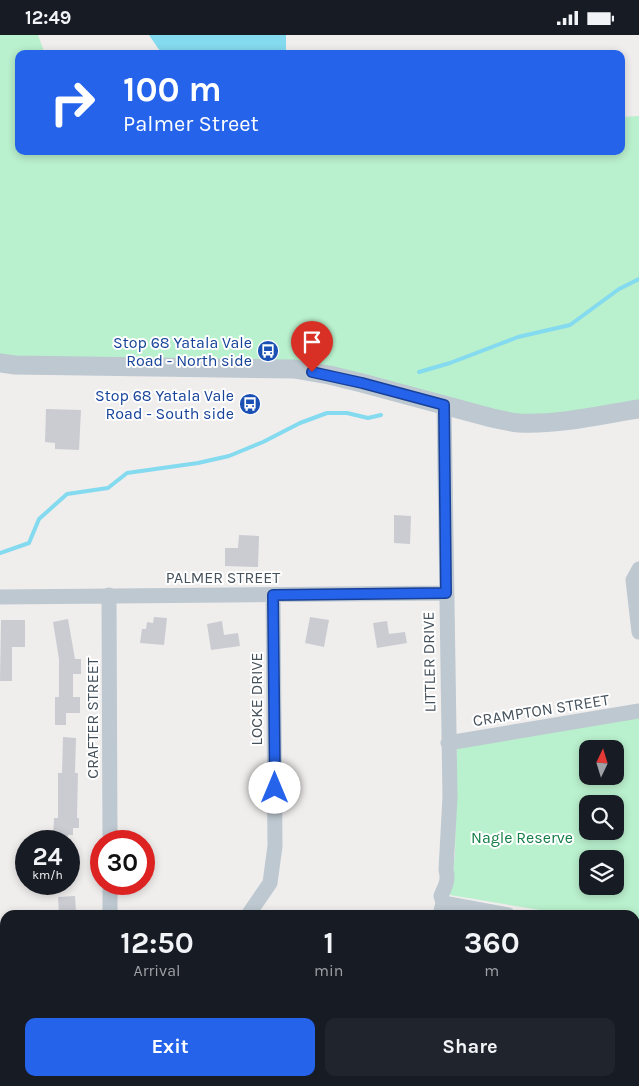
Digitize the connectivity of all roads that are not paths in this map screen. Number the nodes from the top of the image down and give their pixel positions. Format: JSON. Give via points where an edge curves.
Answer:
{"nodes":[{"id":1,"x":5,"y":366,"type":"edge"},
{"id":2,"x":444,"y":405,"type":"junction"},
{"id":3,"x":639,"y":409,"type":"edge"},
{"id":4,"x":639,"y":569,"type":"edge"},
{"id":5,"x":446,"y":593,"type":"junction"},
{"id":6,"x":109,"y":595,"type":"junction"},
{"id":7,"x":273,"y":595,"type":"junction"},
{"id":8,"x":0,"y":597,"type":"edge"},
{"id":9,"x":639,"y":632,"type":"edge"},
{"id":10,"x":639,"y":711,"type":"edge"},
{"id":11,"x":448,"y":743,"type":"junction"},
{"id":12,"x":110,"y":830,"type":"edge"},
{"id":13,"x":110,"y":895,"type":"edge"},
{"id":14,"x":442,"y":909,"type":"edge"},
{"id":15,"x":110,"y":910,"type":"edge"},
{"id":16,"x":251,"y":910,"type":"edge"}],
"edges":[{"from":1,"to":2,"type":"street","via":[[294,369]]},
{"from":2,"to":3,"type":"street","via":[[517,423],[571,420]]},
{"from":2,"to":5,"type":"street","name":"LITTLER DRIVE"},
{"from":4,"to":9,"type":"street","via":[[633,579]]},
{"from":5,"to":7,"type":"street","name":"PALMER STREET"},
{"from":5,"to":11,"type":"street","name":"LITTLER DRIVE"},
{"from":6,"to":7,"type":"street","name":"PALMER STREET"},
{"from":6,"to":8,"type":"street","name":"PALMER STREET"},
{"from":6,"to":12,"type":"street","name":"CRAFTER STREET"},
{"from":7,"to":16,"type":"street","name":"LOCKE DRIVE","via":[[275,846],[270,883]]},
{"from":10,"to":11,"type":"street","name":"CRAMPTON STREET"},
{"from":11,"to":14,"type":"street","name":"LITTLER DRIVE","via":[[448,883],[441,896]]},
{"from":13,"to":15,"type":"street"}]}
